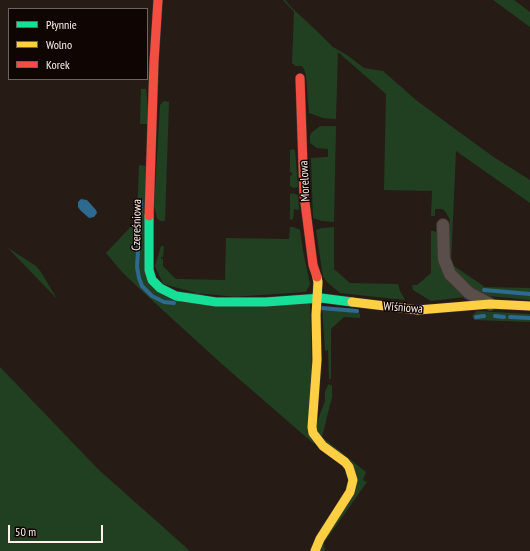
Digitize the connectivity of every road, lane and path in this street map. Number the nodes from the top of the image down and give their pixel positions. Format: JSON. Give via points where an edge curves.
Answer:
{"nodes":[{"id":1,"x":158,"y":0,"type":"edge"},
{"id":2,"x":300,"y":78,"type":"dead end"},
{"id":3,"x":443,"y":225,"type":"dead end"},
{"id":4,"x":318,"y":282,"type":"junction"},
{"id":5,"x":317,"y":298,"type":"junction"},
{"id":6,"x":338,"y":299,"type":"junction"},
{"id":7,"x":490,"y":304,"type":"junction"},
{"id":8,"x":530,"y":306,"type":"edge"},
{"id":9,"x":315,"y":551,"type":"edge"}],
"edges":[{"from":1,"to":5,"type":"street","name":"Czereśniowa","via":[[149,198],[148,270],[151,276],[163,290],[192,299],[247,303]]},
{"from":2,"to":4,"type":"street","name":"Morelowa","via":[[304,195],[313,265]]},
{"from":3,"to":7,"type":"street","name":"Wiśniowa","via":[[444,259],[450,274],[469,293]]},
{"from":4,"to":5,"type":"street","name":"Morelowa"},
{"from":4,"to":6,"type":"street","name":"Morelowa","via":[[325,292]]},
{"from":5,"to":6,"type":"street","name":"Wiśniowa"},
{"from":5,"to":9,"type":"street","name":"Morelowa","via":[[317,360],[312,428],[323,446],[349,467],[353,480],[350,492]]},
{"from":6,"to":7,"type":"street","name":"Wiśniowa","via":[[418,310]]},
{"from":7,"to":8,"type":"street","name":"Wiśniowa"}]}
